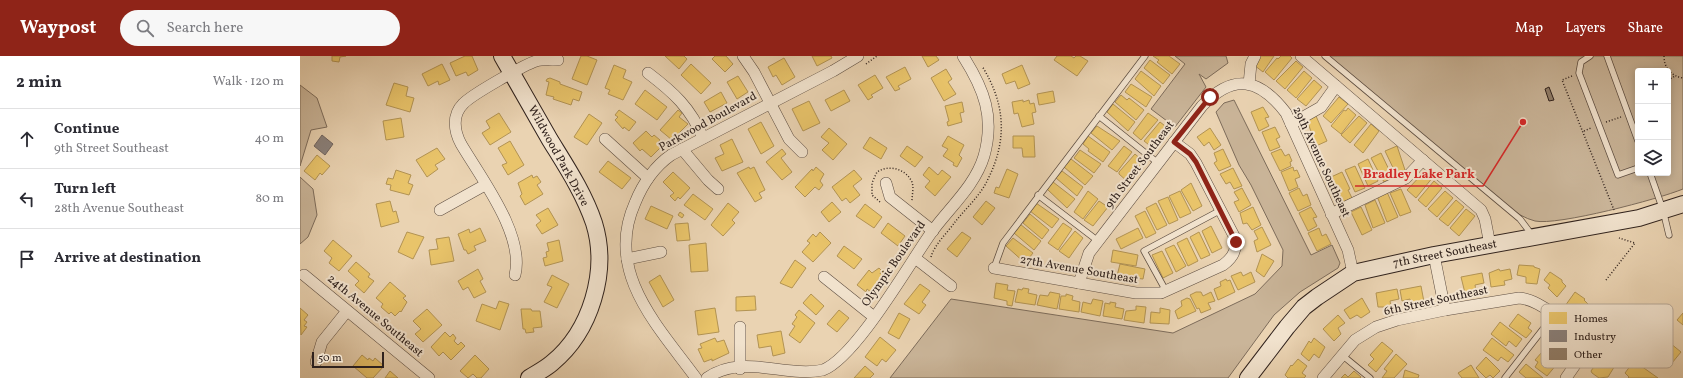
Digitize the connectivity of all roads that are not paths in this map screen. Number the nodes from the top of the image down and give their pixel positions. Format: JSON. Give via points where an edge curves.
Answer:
{"nodes":[{"id":1,"x":502,"y":56,"type":"edge"},
{"id":2,"x":743,"y":56,"type":"edge"},
{"id":3,"x":963,"y":56,"type":"edge"},
{"id":4,"x":1145,"y":56,"type":"edge"},
{"id":5,"x":1255,"y":56,"type":"edge"},
{"id":6,"x":1301,"y":56,"type":"edge"},
{"id":7,"x":1325,"y":56,"type":"edge"},
{"id":8,"x":1590,"y":56,"type":"edge"},
{"id":9,"x":1607,"y":56,"type":"edge"},
{"id":10,"x":855,"y":57,"type":"edge"},
{"id":11,"x":558,"y":60,"type":"dead end"},
{"id":12,"x":648,"y":73,"type":"dead end"},
{"id":13,"x":512,"y":74,"type":"junction"},
{"id":14,"x":1246,"y":84,"type":"junction"},
{"id":15,"x":1336,"y":86,"type":"junction"},
{"id":16,"x":770,"y":102,"type":"junction"},
{"id":17,"x":1099,"y":116,"type":"junction"},
{"id":18,"x":1291,"y":124,"type":"junction"},
{"id":19,"x":703,"y":138,"type":"junction"},
{"id":20,"x":605,"y":139,"type":"dead end"},
{"id":21,"x":1638,"y":140,"type":"edge"},
{"id":22,"x":1174,"y":142,"type":"junction"},
{"id":23,"x":682,"y":149,"type":"junction"},
{"id":24,"x":802,"y":152,"type":"dead end"},
{"id":25,"x":1423,"y":160,"type":"junction"},
{"id":26,"x":1158,"y":163,"type":"junction"},
{"id":27,"x":1635,"y":169,"type":"edge"},
{"id":28,"x":1651,"y":176,"type":"edge"},
{"id":29,"x":648,"y":178,"type":"junction"},
{"id":30,"x":886,"y":183,"type":"dead end"},
{"id":31,"x":485,"y":184,"type":"junction"},
{"id":32,"x":718,"y":188,"type":"dead end"},
{"id":33,"x":1038,"y":195,"type":"junction"},
{"id":34,"x":1683,"y":204,"type":"edge"},
{"id":35,"x":440,"y":210,"type":"dead end"},
{"id":36,"x":1221,"y":210,"type":"junction"},
{"id":37,"x":1663,"y":210,"type":"junction"},
{"id":38,"x":1332,"y":214,"type":"junction"},
{"id":39,"x":933,"y":231,"type":"junction"},
{"id":40,"x":1533,"y":236,"type":"junction"},
{"id":41,"x":1669,"y":236,"type":"dead end"},
{"id":42,"x":1098,"y":241,"type":"junction"},
{"id":43,"x":1490,"y":245,"type":"junction"},
{"id":44,"x":661,"y":252,"type":"dead end"},
{"id":45,"x":1434,"y":255,"type":"junction"},
{"id":46,"x":915,"y":258,"type":"junction"},
{"id":47,"x":627,"y":259,"type":"junction"},
{"id":48,"x":994,"y":268,"type":"joint"},
{"id":49,"x":1353,"y":273,"type":"junction"},
{"id":50,"x":304,"y":275,"type":"dead end"},
{"id":51,"x":515,"y":275,"type":"dead end"},
{"id":52,"x":824,"y":277,"type":"dead end"},
{"id":53,"x":1079,"y":283,"type":"junction"},
{"id":54,"x":951,"y":286,"type":"dead end"},
{"id":55,"x":1163,"y":292,"type":"junction"},
{"id":56,"x":1541,"y":305,"type":"edge"},
{"id":57,"x":1445,"y":310,"type":"junction"},
{"id":58,"x":347,"y":311,"type":"junction"},
{"id":59,"x":874,"y":317,"type":"junction"},
{"id":60,"x":740,"y":327,"type":"dead end"},
{"id":61,"x":1541,"y":332,"type":"edge"},
{"id":62,"x":1342,"y":355,"type":"junction"},
{"id":63,"x":316,"y":362,"type":"dead end"},
{"id":64,"x":1573,"y":368,"type":"edge"},
{"id":65,"x":740,"y":369,"type":"junction"},
{"id":66,"x":429,"y":378,"type":"edge"},
{"id":67,"x":529,"y":378,"type":"edge"},
{"id":68,"x":696,"y":378,"type":"edge"},
{"id":69,"x":707,"y":378,"type":"edge"},
{"id":70,"x":1248,"y":378,"type":"edge"},
{"id":71,"x":1324,"y":378,"type":"edge"},
{"id":72,"x":1370,"y":378,"type":"edge"},
{"id":73,"x":1506,"y":378,"type":"edge"},
{"id":74,"x":1566,"y":378,"type":"edge"}],
"edges":[{"from":1,"to":13,"type":"street","name":"Wildwood Park Drive"},
{"from":2,"to":16,"type":"street"},
{"from":3,"to":39,"type":"street","name":"Olympic Boulevard","via":[[987,102],[987,141],[984,156],[974,178]]},
{"from":4,"to":17,"type":"lane"},
{"from":5,"to":14,"type":"street"},
{"from":6,"to":15,"type":"street"},
{"from":7,"to":40,"type":"lane","via":[[1520,219]]},
{"from":8,"to":27,"type":"lane","via":[[1581,62],[1579,73],[1618,175]]},
{"from":9,"to":21,"type":"lane"},
{"from":10,"to":16,"type":"street","name":"Parkwood Boulevard","via":[[833,71]]},
{"from":11,"to":13,"type":"street","via":[[536,61]]},
{"from":12,"to":19,"type":"street","via":[[686,106]]},
{"from":13,"to":31,"type":"street","via":[[463,104],[456,119],[456,136]]},
{"from":13,"to":67,"type":"street","name":"Wildwood Park Drive","via":[[574,179],[597,236],[600,261],[594,299],[579,332],[553,363]]},
{"from":14,"to":18,"type":"street","name":"29th Avenue Southeast","via":[[1272,97],[1286,113]]},
{"from":14,"to":22,"type":"street","name":"9th Street Southeast","via":[[1221,89],[1210,97]]},
{"from":15,"to":18,"type":"street","via":[[1321,107]]},
{"from":15,"to":25,"type":"street"},
{"from":16,"to":19,"type":"street","name":"Parkwood Boulevard"},
{"from":16,"to":24,"type":"street","via":[[789,139]]},
{"from":17,"to":26,"type":"lane"},
{"from":17,"to":33,"type":"lane"},
{"from":18,"to":38,"type":"street","name":"29th Avenue Southeast"},
{"from":19,"to":23,"type":"street","name":"Parkwood Boulevard"},
{"from":20,"to":29,"type":"street"},
{"from":22,"to":26,"type":"street","name":"9th Street Southeast"},
{"from":22,"to":36,"type":"street","via":[[1196,162]]},
{"from":23,"to":29,"type":"street","name":"Parkwood Boulevard","via":[[663,161]]},
{"from":23,"to":32,"type":"street","via":[[704,176]]},
{"from":25,"to":38,"type":"street","via":[[1406,178]]},
{"from":25,"to":43,"type":"street","via":[[1484,214]]},
{"from":26,"to":42,"type":"street","name":"9th Street Southeast"},
{"from":28,"to":37,"type":"lane"},
{"from":29,"to":47,"type":"street","name":"Parkwood Boulevard","via":[[630,217],[626,237]]},
{"from":30,"to":39,"type":"street","via":[[890,197]]},
{"from":31,"to":35,"type":"street"},
{"from":31,"to":51,"type":"street","via":[[511,231],[517,255]]},
{"from":33,"to":42,"type":"lane"},
{"from":33,"to":48,"type":"lane","via":[[1003,243]]},
{"from":34,"to":37,"type":"street","name":"7th Street Southeast"},
{"from":36,"to":55,"type":"street","via":[[1236,242],[1235,251],[1229,261]]},
{"from":36,"to":55,"type":"lane","via":[[1144,251]]},
{"from":37,"to":40,"type":"street","name":"7th Street Southeast","via":[[1639,218]]},
{"from":37,"to":41,"type":"lane"},
{"from":38,"to":49,"type":"street","name":"29th Avenue Southeast","via":[[1348,250]]},
{"from":39,"to":46,"type":"street","name":"Olympic Boulevard"},
{"from":40,"to":43,"type":"street","name":"7th Street Southeast"},
{"from":42,"to":53,"type":"street","name":"9th Street Southeast","via":[[1086,260]]},
{"from":43,"to":45,"type":"street","name":"7th Street Southeast"},
{"from":44,"to":47,"type":"street"},
{"from":45,"to":49,"type":"street","name":"7th Street Southeast"},
{"from":45,"to":57,"type":"street"},
{"from":46,"to":54,"type":"street"},
{"from":46,"to":59,"type":"street","name":"Olympic Boulevard"},
{"from":47,"to":68,"type":"street","name":"Parkwood Boulevard","via":[[635,290],[643,306]]},
{"from":48,"to":53,"type":"street","name":"27th Avenue Southeast"},
{"from":49,"to":70,"type":"street","name":"7th Street Southeast","via":[[1304,307]]},
{"from":50,"to":58,"type":"street","name":"24th Avenue Southeast"},
{"from":52,"to":59,"type":"street"},
{"from":53,"to":55,"type":"street","name":"27th Avenue Southeast","via":[[1146,294]]},
{"from":56,"to":57,"type":"street","name":"6th Street Southeast","via":[[1527,298],[1511,298]]},
{"from":57,"to":62,"type":"street","name":"6th Street Southeast","via":[[1376,327],[1355,340]]},
{"from":58,"to":63,"type":"street","via":[[322,342]]},
{"from":58,"to":66,"type":"street","name":"24th Avenue Southeast"},
{"from":59,"to":65,"type":"street","name":"Olympic Boulevard","via":[[850,347],[824,369],[802,373],[750,367]]},
{"from":60,"to":65,"type":"street"},
{"from":61,"to":73,"type":"lane"},
{"from":62,"to":71,"type":"street","name":"6th Street Southeast"},
{"from":62,"to":72,"type":"lane"},
{"from":64,"to":74,"type":"street"},
{"from":65,"to":69,"type":"street","name":"Olympic Boulevard","via":[[718,372]]}]}
